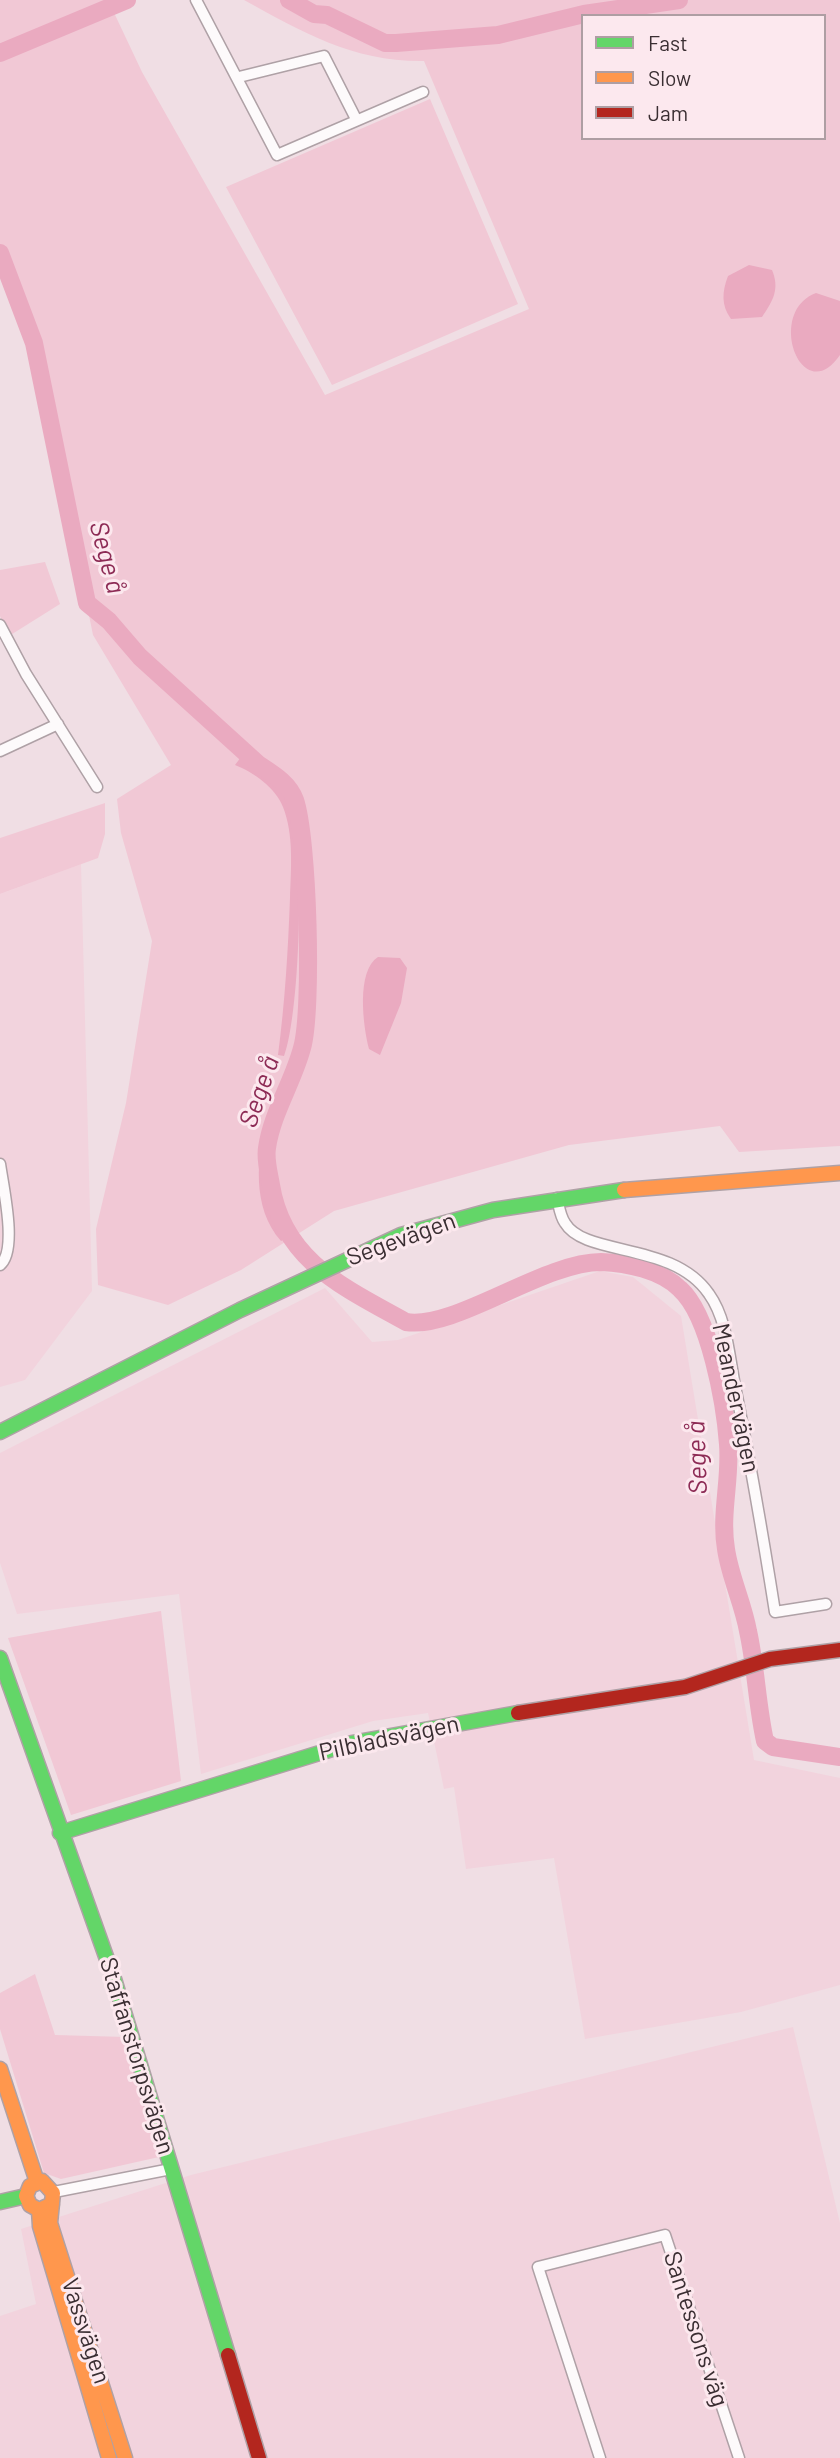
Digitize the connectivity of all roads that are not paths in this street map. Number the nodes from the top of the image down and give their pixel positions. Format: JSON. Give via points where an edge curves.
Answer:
{"nodes":[{"id":1,"x":196,"y":0,"type":"edge"},
{"id":2,"x":239,"y":78,"type":"junction"},
{"id":3,"x":423,"y":92,"type":"dead end"},
{"id":4,"x":356,"y":119,"type":"junction"},
{"id":5,"x":0,"y":625,"type":"edge"},
{"id":6,"x":58,"y":724,"type":"junction"},
{"id":7,"x":0,"y":751,"type":"edge"},
{"id":8,"x":97,"y":787,"type":"dead end"},
{"id":9,"x":0,"y":1164,"type":"edge"},
{"id":10,"x":840,"y":1173,"type":"edge"},
{"id":11,"x":557,"y":1198,"type":"junction"},
{"id":12,"x":0,"y":1265,"type":"edge"},
{"id":13,"x":0,"y":1432,"type":"edge"},
{"id":14,"x":825,"y":1604,"type":"dead end"},
{"id":15,"x":840,"y":1650,"type":"edge"},
{"id":16,"x":0,"y":1658,"type":"edge"},
{"id":17,"x":61,"y":1833,"type":"junction"},
{"id":18,"x":0,"y":2069,"type":"edge"},
{"id":19,"x":171,"y":2169,"type":"junction"},
{"id":20,"x":37,"y":2182,"type":"junction"},
{"id":21,"x":26,"y":2196,"type":"junction"},
{"id":22,"x":49,"y":2202,"type":"junction"},
{"id":23,"x":0,"y":2203,"type":"edge"},
{"id":24,"x":109,"y":2458,"type":"edge"},
{"id":25,"x":125,"y":2458,"type":"edge"},
{"id":26,"x":259,"y":2458,"type":"edge"},
{"id":27,"x":600,"y":2458,"type":"edge"},
{"id":28,"x":739,"y":2458,"type":"edge"}],
"edges":[{"from":1,"to":2,"type":"street"},
{"from":2,"to":4,"type":"street","via":[[324,56]]},
{"from":2,"to":4,"type":"street","via":[[277,155]]},
{"from":3,"to":4,"type":"street"},
{"from":5,"to":6,"type":"street"},
{"from":6,"to":7,"type":"street"},
{"from":6,"to":8,"type":"street"},
{"from":9,"to":12,"type":"street","via":[[10,1246]]},
{"from":10,"to":11,"type":"street","name":"Segevägen"},
{"from":11,"to":13,"type":"street","name":"Segevägen","via":[[443,1221],[392,1238]]},
{"from":11,"to":14,"type":"street","name":"Meandervägen","via":[[565,1224],[578,1236],[667,1261],[696,1279],[712,1297],[724,1331],[775,1612]]},
{"from":15,"to":17,"type":"street","name":"Pilbladsvägen","via":[[769,1659],[685,1686],[352,1743]]},
{"from":16,"to":17,"type":"street","name":"Staffanstorpsvägen"},
{"from":17,"to":19,"type":"street","name":"Staffanstorpsvägen","via":[[110,1967]]},
{"from":18,"to":20,"type":"street"},
{"from":19,"to":22,"type":"street"},
{"from":19,"to":26,"type":"street","name":"Staffanstorpsvägen"},
{"from":20,"to":21,"type":"street"},
{"from":20,"to":22,"type":"street","via":[[49,2184]]},
{"from":21,"to":22,"type":"street","via":[[30,2205]]},
{"from":21,"to":23,"type":"street"},
{"from":22,"to":24,"type":"street","name":"Vassvägen","via":[[40,2226]]},
{"from":22,"to":25,"type":"street","name":"Vassvägen","via":[[50,2224]]},
{"from":27,"to":28,"type":"street","name":"Santessons väg","via":[[538,2267],[665,2235]]}]}
